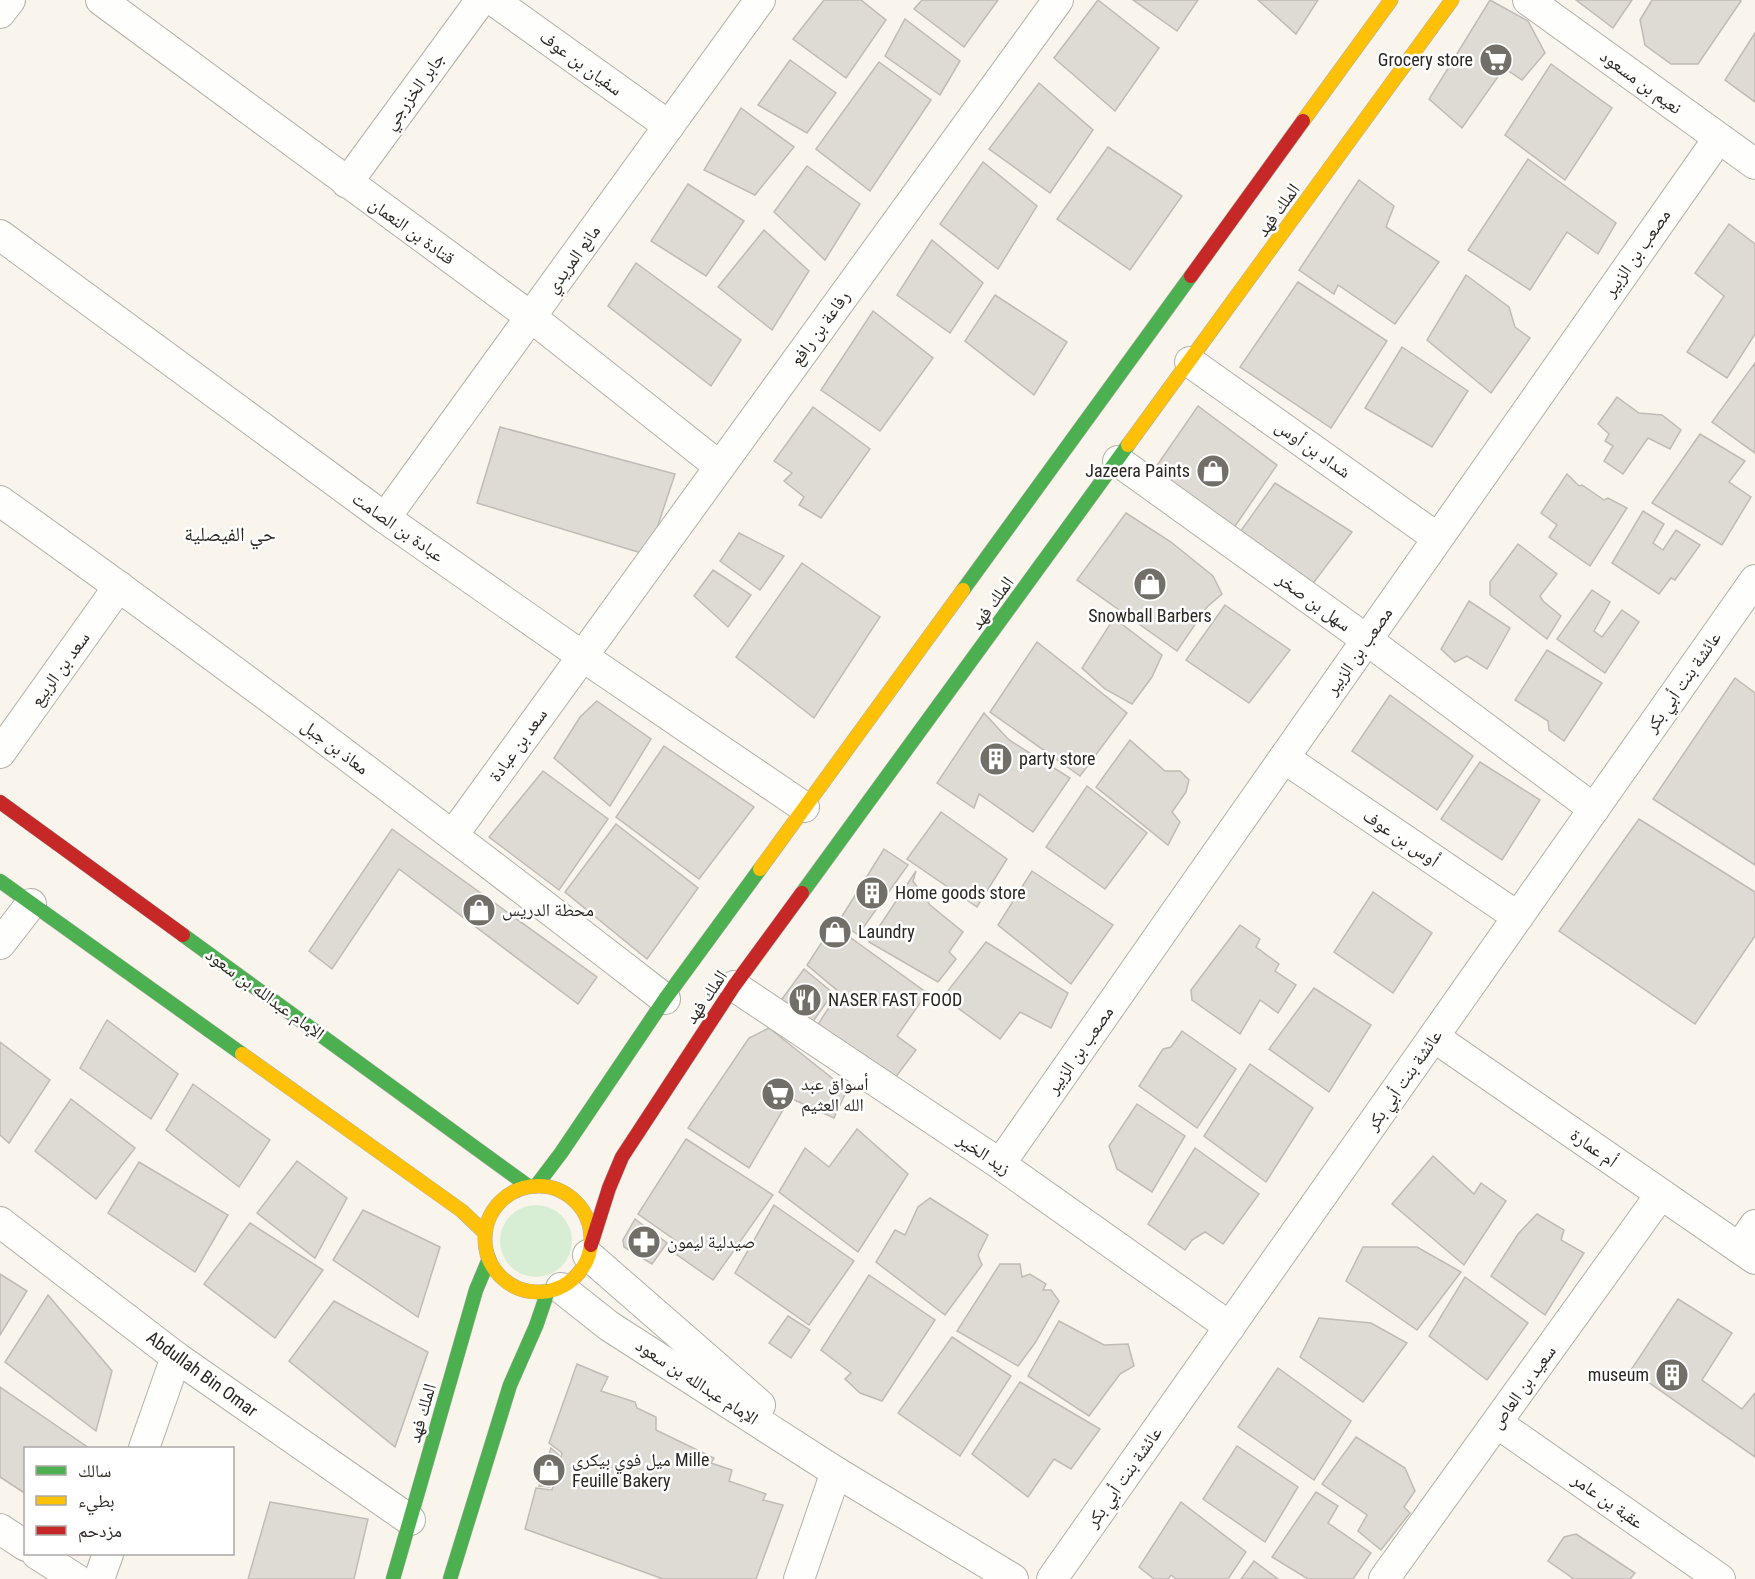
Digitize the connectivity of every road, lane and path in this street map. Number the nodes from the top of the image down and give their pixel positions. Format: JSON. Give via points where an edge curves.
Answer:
{"nodes":[{"id":1,"x":10,"y":0,"type":"edge"},
{"id":2,"x":101,"y":0,"type":"edge"},
{"id":3,"x":481,"y":0,"type":"edge"},
{"id":4,"x":493,"y":0,"type":"edge"},
{"id":5,"x":760,"y":0,"type":"edge"},
{"id":6,"x":1058,"y":0,"type":"edge"},
{"id":7,"x":1391,"y":0,"type":"edge"},
{"id":8,"x":1452,"y":0,"type":"edge"},
{"id":9,"x":1528,"y":0,"type":"edge"},
{"id":10,"x":0,"y":13,"type":"edge"},
{"id":11,"x":669,"y":126,"type":"junction"},
{"id":12,"x":1718,"y":139,"type":"junction"},
{"id":13,"x":1755,"y":164,"type":"edge"},
{"id":14,"x":347,"y":183,"type":"junction"},
{"id":15,"x":0,"y":235,"type":"edge"},
{"id":16,"x":531,"y":317,"type":"junction"},
{"id":17,"x":1190,"y":362,"type":"junction"},
{"id":18,"x":1118,"y":460,"type":"junction"},
{"id":19,"x":719,"y":466,"type":"junction"},
{"id":20,"x":0,"y":501,"type":"edge"},
{"id":21,"x":385,"y":518,"type":"junction"},
{"id":22,"x":1437,"y":537,"type":"junction"},
{"id":23,"x":1755,"y":580,"type":"edge"},
{"id":24,"x":119,"y":586,"type":"junction"},
{"id":25,"x":1367,"y":640,"type":"junction"},
{"id":26,"x":582,"y":656,"type":"junction"},
{"id":27,"x":0,"y":753,"type":"edge"},
{"id":28,"x":1284,"y":758,"type":"junction"},
{"id":29,"x":0,"y":802,"type":"edge"},
{"id":30,"x":804,"y":807,"type":"junction"},
{"id":31,"x":1594,"y":809,"type":"junction"},
{"id":32,"x":453,"y":835,"type":"junction"},
{"id":33,"x":0,"y":880,"type":"edge"},
{"id":34,"x":31,"y":904,"type":"junction"},
{"id":35,"x":1518,"y":917,"type":"junction"},
{"id":36,"x":0,"y":944,"type":"edge"},
{"id":37,"x":734,"y":986,"type":"junction"},
{"id":38,"x":665,"y":999,"type":"junction"},
{"id":39,"x":1434,"y":1037,"type":"junction"},
{"id":40,"x":1000,"y":1164,"type":"junction"},
{"id":41,"x":532,"y":1186,"type":"junction"},
{"id":42,"x":1661,"y":1194,"type":"junction"},
{"id":43,"x":0,"y":1222,"type":"edge"},
{"id":44,"x":485,"y":1233,"type":"junction"},
{"id":45,"x":1750,"y":1244,"type":"edge"},
{"id":46,"x":589,"y":1250,"type":"junction"},
{"id":47,"x":489,"y":1259,"type":"junction"},
{"id":48,"x":554,"y":1289,"type":"junction"},
{"id":49,"x":1230,"y":1327,"type":"junction"},
{"id":50,"x":176,"y":1357,"type":"junction"},
{"id":51,"x":1497,"y":1423,"type":"junction"},
{"id":52,"x":145,"y":1447,"type":"edge"},
{"id":53,"x":836,"y":1472,"type":"junction"},
{"id":54,"x":410,"y":1520,"type":"junction"},
{"id":55,"x":0,"y":1529,"type":"edge"},
{"id":56,"x":24,"y":1545,"type":"edge"},
{"id":57,"x":40,"y":1555,"type":"edge"},
{"id":58,"x":108,"y":1555,"type":"edge"},
{"id":59,"x":76,"y":1579,"type":"edge"},
{"id":60,"x":99,"y":1579,"type":"edge"},
{"id":61,"x":393,"y":1579,"type":"edge"},
{"id":62,"x":450,"y":1579,"type":"edge"},
{"id":63,"x":799,"y":1579,"type":"edge"},
{"id":64,"x":1013,"y":1579,"type":"edge"},
{"id":65,"x":1052,"y":1579,"type":"edge"},
{"id":66,"x":1384,"y":1579,"type":"edge"},
{"id":67,"x":1720,"y":1579,"type":"edge"}],
"edges":[{"from":1,"to":10,"type":"street"},
{"from":2,"to":14,"type":"street","name":"قتادة بن النعمان"},
{"from":3,"to":14,"type":"street","name":"جابر الخزرجي"},
{"from":4,"to":11,"type":"street","name":"سفيان بن عوف"},
{"from":5,"to":11,"type":"street","name":"مانع المريدي"},
{"from":6,"to":19,"type":"street","name":"رفاعة بن رافع"},
{"from":7,"to":30,"type":"street","name":"الملك فهد"},
{"from":8,"to":17,"type":"street","name":"الملك فهد"},
{"from":9,"to":12,"type":"street","name":"نعيم بن مسعود"},
{"from":11,"to":16,"type":"street","name":"مانع المريدي"},
{"from":12,"to":13,"type":"street","name":"نعيم بن مسعود"},
{"from":12,"to":22,"type":"street","name":"مصعب بن الزبير"},
{"from":14,"to":16,"type":"street","name":"قتادة بن النعمان"},
{"from":15,"to":21,"type":"street","name":"عبادة بن الصامت"},
{"from":16,"to":19,"type":"street","name":"قتادة بن النعمان"},
{"from":16,"to":21,"type":"street","name":"مانع المريدي"},
{"from":17,"to":18,"type":"street","name":"الملك فهد"},
{"from":17,"to":22,"type":"street","name":"شداد بن أوس"},
{"from":18,"to":25,"type":"street","name":"سهل بن صخر"},
{"from":18,"to":37,"type":"street","name":"الملك فهد"},
{"from":19,"to":26,"type":"street","name":"رفاعة بن رافع"},
{"from":20,"to":24,"type":"street","name":"معاذ بن جبل"},
{"from":21,"to":26,"type":"street","name":"عبادة بن الصامت"},
{"from":22,"to":25,"type":"street","name":"مصعب بن الزبير"},
{"from":23,"to":31,"type":"street","name":"عائشة بنت أبي بكر"},
{"from":24,"to":27,"type":"street","name":"سعد بن الربيع"},
{"from":24,"to":32,"type":"street","name":"معاذ بن جبل"},
{"from":25,"to":28,"type":"street","name":"مصعب بن الزبير"},
{"from":25,"to":31,"type":"street","name":"سهل بن صخر"},
{"from":26,"to":30,"type":"street","name":"عبادة بن الصامت"},
{"from":26,"to":32,"type":"street","name":"سعد بن عبادة"},
{"from":28,"to":35,"type":"street","name":"أوس بن عوف"},
{"from":28,"to":40,"type":"street","name":"مصعب بن الزبير"},
{"from":29,"to":41,"type":"street","name":"الإمام عبدالله بن سعود"},
{"from":30,"to":38,"type":"street","name":"الملك فهد"},
{"from":31,"to":35,"type":"street","name":"عائشة بنت أبي بكر"},
{"from":32,"to":38,"type":"street","name":"معاذ بن جبل"},
{"from":33,"to":34,"type":"street"},
{"from":34,"to":36,"type":"street"},
{"from":34,"to":44,"type":"street","via":[[462,1210]]},
{"from":35,"to":39,"type":"street","name":"عائشة بنت أبي بكر"},
{"from":37,"to":40,"type":"street","name":"زيد الخير"},
{"from":37,"to":46,"type":"street","name":"الملك فهد","via":[[622,1157]]},
{"from":38,"to":41,"type":"street","name":"الملك فهد","via":[[561,1153]]},
{"from":39,"to":42,"type":"street","name":"أم عمارة"},
{"from":39,"to":49,"type":"street","name":"عائشة بنت أبي بكر"},
{"from":40,"to":49,"type":"street","name":"زيد الخير"},
{"from":41,"to":44,"type":"street","via":[[504,1197],[488,1220]]},
{"from":41,"to":46,"type":"street","via":[[560,1191],[574,1200],[590,1229]]},
{"from":42,"to":45,"type":"street","name":"أم عمارة"},
{"from":42,"to":51,"type":"street","name":"سعيد بن العاص"},
{"from":43,"to":50,"type":"street","name":"Abdullah Bin Omar"},
{"from":44,"to":47,"type":"street"},
{"from":46,"to":48,"type":"street","via":[[584,1267]]},
{"from":46,"to":53,"type":"street","name":"الإمام عبدالله بن سعود"},
{"from":47,"to":48,"type":"street","via":[[508,1283],[522,1289]]},
{"from":47,"to":54,"type":"street","name":"الملك فهد","via":[[476,1290]]},
{"from":48,"to":53,"type":"street","name":"الإمام عبدالله بن سعود"},
{"from":48,"to":62,"type":"street","via":[[510,1385]]},
{"from":49,"to":65,"type":"street","name":"عائشة بنت أبي بكر"},
{"from":50,"to":52,"type":"street"},
{"from":50,"to":54,"type":"street","name":"Abdullah Bin Omar"},
{"from":51,"to":66,"type":"street","name":"سعيد بن العاص"},
{"from":51,"to":67,"type":"street","name":"عقبة بن عامر"},
{"from":53,"to":63,"type":"street"},
{"from":53,"to":64,"type":"street","name":"الإمام عبدالله بن سعود"},
{"from":54,"to":61,"type":"street","name":"الملك فهد"},
{"from":55,"to":56,"type":"street"},
{"from":57,"to":59,"type":"street"},
{"from":58,"to":60,"type":"street"}]}
